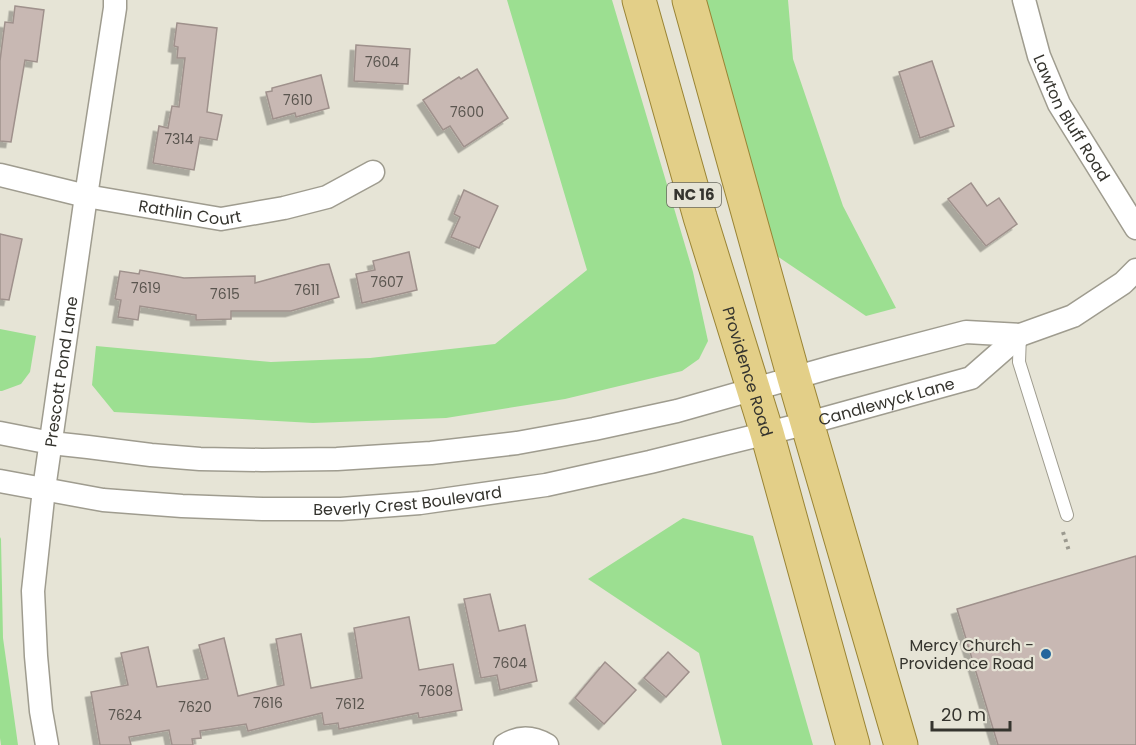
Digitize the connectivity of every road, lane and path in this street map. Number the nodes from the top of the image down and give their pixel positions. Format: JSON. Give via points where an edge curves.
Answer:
{"nodes":[{"id":1,"x":115,"y":0,"type":"edge"},
{"id":2,"x":639,"y":0,"type":"edge"},
{"id":3,"x":689,"y":0,"type":"edge"},
{"id":4,"x":1024,"y":0,"type":"edge"},
{"id":5,"x":373,"y":172,"type":"dead end"},
{"id":6,"x":0,"y":175,"type":"edge"},
{"id":7,"x":86,"y":196,"type":"junction"},
{"id":8,"x":1136,"y":228,"type":"edge"},
{"id":9,"x":1136,"y":270,"type":"edge"},
{"id":10,"x":1020,"y":335,"type":"junction"},
{"id":11,"x":794,"y":378,"type":"junction"},
{"id":12,"x":753,"y":389,"type":"junction"},
{"id":13,"x":808,"y":423,"type":"junction"},
{"id":14,"x":0,"y":433,"type":"edge"},
{"id":15,"x":767,"y":433,"type":"junction"},
{"id":16,"x":51,"y":442,"type":"junction"},
{"id":17,"x":0,"y":481,"type":"edge"},
{"id":18,"x":44,"y":489,"type":"junction"},
{"id":19,"x":1067,"y":515,"type":"dead end"},
{"id":20,"x":47,"y":745,"type":"edge"},
{"id":21,"x":505,"y":745,"type":"edge"},
{"id":22,"x":547,"y":745,"type":"edge"},
{"id":23,"x":853,"y":745,"type":"edge"},
{"id":24,"x":901,"y":745,"type":"edge"}],
"edges":[{"from":1,"to":7,"type":"street","name":"Prescott Pond Lane"},
{"from":2,"to":12,"type":"main road","name":"Providence Road","number":"NC 16"},
{"from":3,"to":11,"type":"main road","number":"NC 16"},
{"from":4,"to":8,"type":"street","name":"Lawton Bluff Road","via":[[1039,56],[1059,104]]},
{"from":5,"to":7,"type":"street","name":"Rathlin Court","via":[[327,197],[221,219]]},
{"from":6,"to":7,"type":"street","name":"Rathlin Court"},
{"from":7,"to":16,"type":"street","name":"Prescott Pond Lane"},
{"from":9,"to":10,"type":"street","name":"Candlewyck Lane","via":[[1073,316]]},
{"from":10,"to":11,"type":"street","name":"Candlewyck Lane","via":[[966,332]]},
{"from":10,"to":13,"type":"street","name":"Candlewyck Lane","via":[[971,378]]},
{"from":10,"to":19,"type":"lane","via":[[1019,362]]},
{"from":11,"to":12,"type":"street"},
{"from":11,"to":13,"type":"main road","number":"NC 16"},
{"from":12,"to":15,"type":"main road","name":"Providence Road","number":"NC 16"},
{"from":12,"to":16,"type":"street","via":[[594,429],[431,453],[337,459],[210,459]]},
{"from":13,"to":15,"type":"street","name":"Beverly Crest Boulevard"},
{"from":13,"to":24,"type":"main road","number":"NC 16"},
{"from":14,"to":16,"type":"street"},
{"from":15,"to":18,"type":"street","name":"Beverly Crest Boulevard","via":[[546,485],[375,507],[182,506],[103,500]]},
{"from":15,"to":23,"type":"main road","name":"Providence Road","number":"NC 16"},
{"from":16,"to":18,"type":"street","name":"Prescott Pond Lane"},
{"from":17,"to":18,"type":"street","name":"Beverly Crest Boulevard"},
{"from":18,"to":20,"type":"street","name":"Prescott Pond Lane","via":[[33,591]]},
{"from":21,"to":22,"type":"street","via":[[523,738]]}]}
